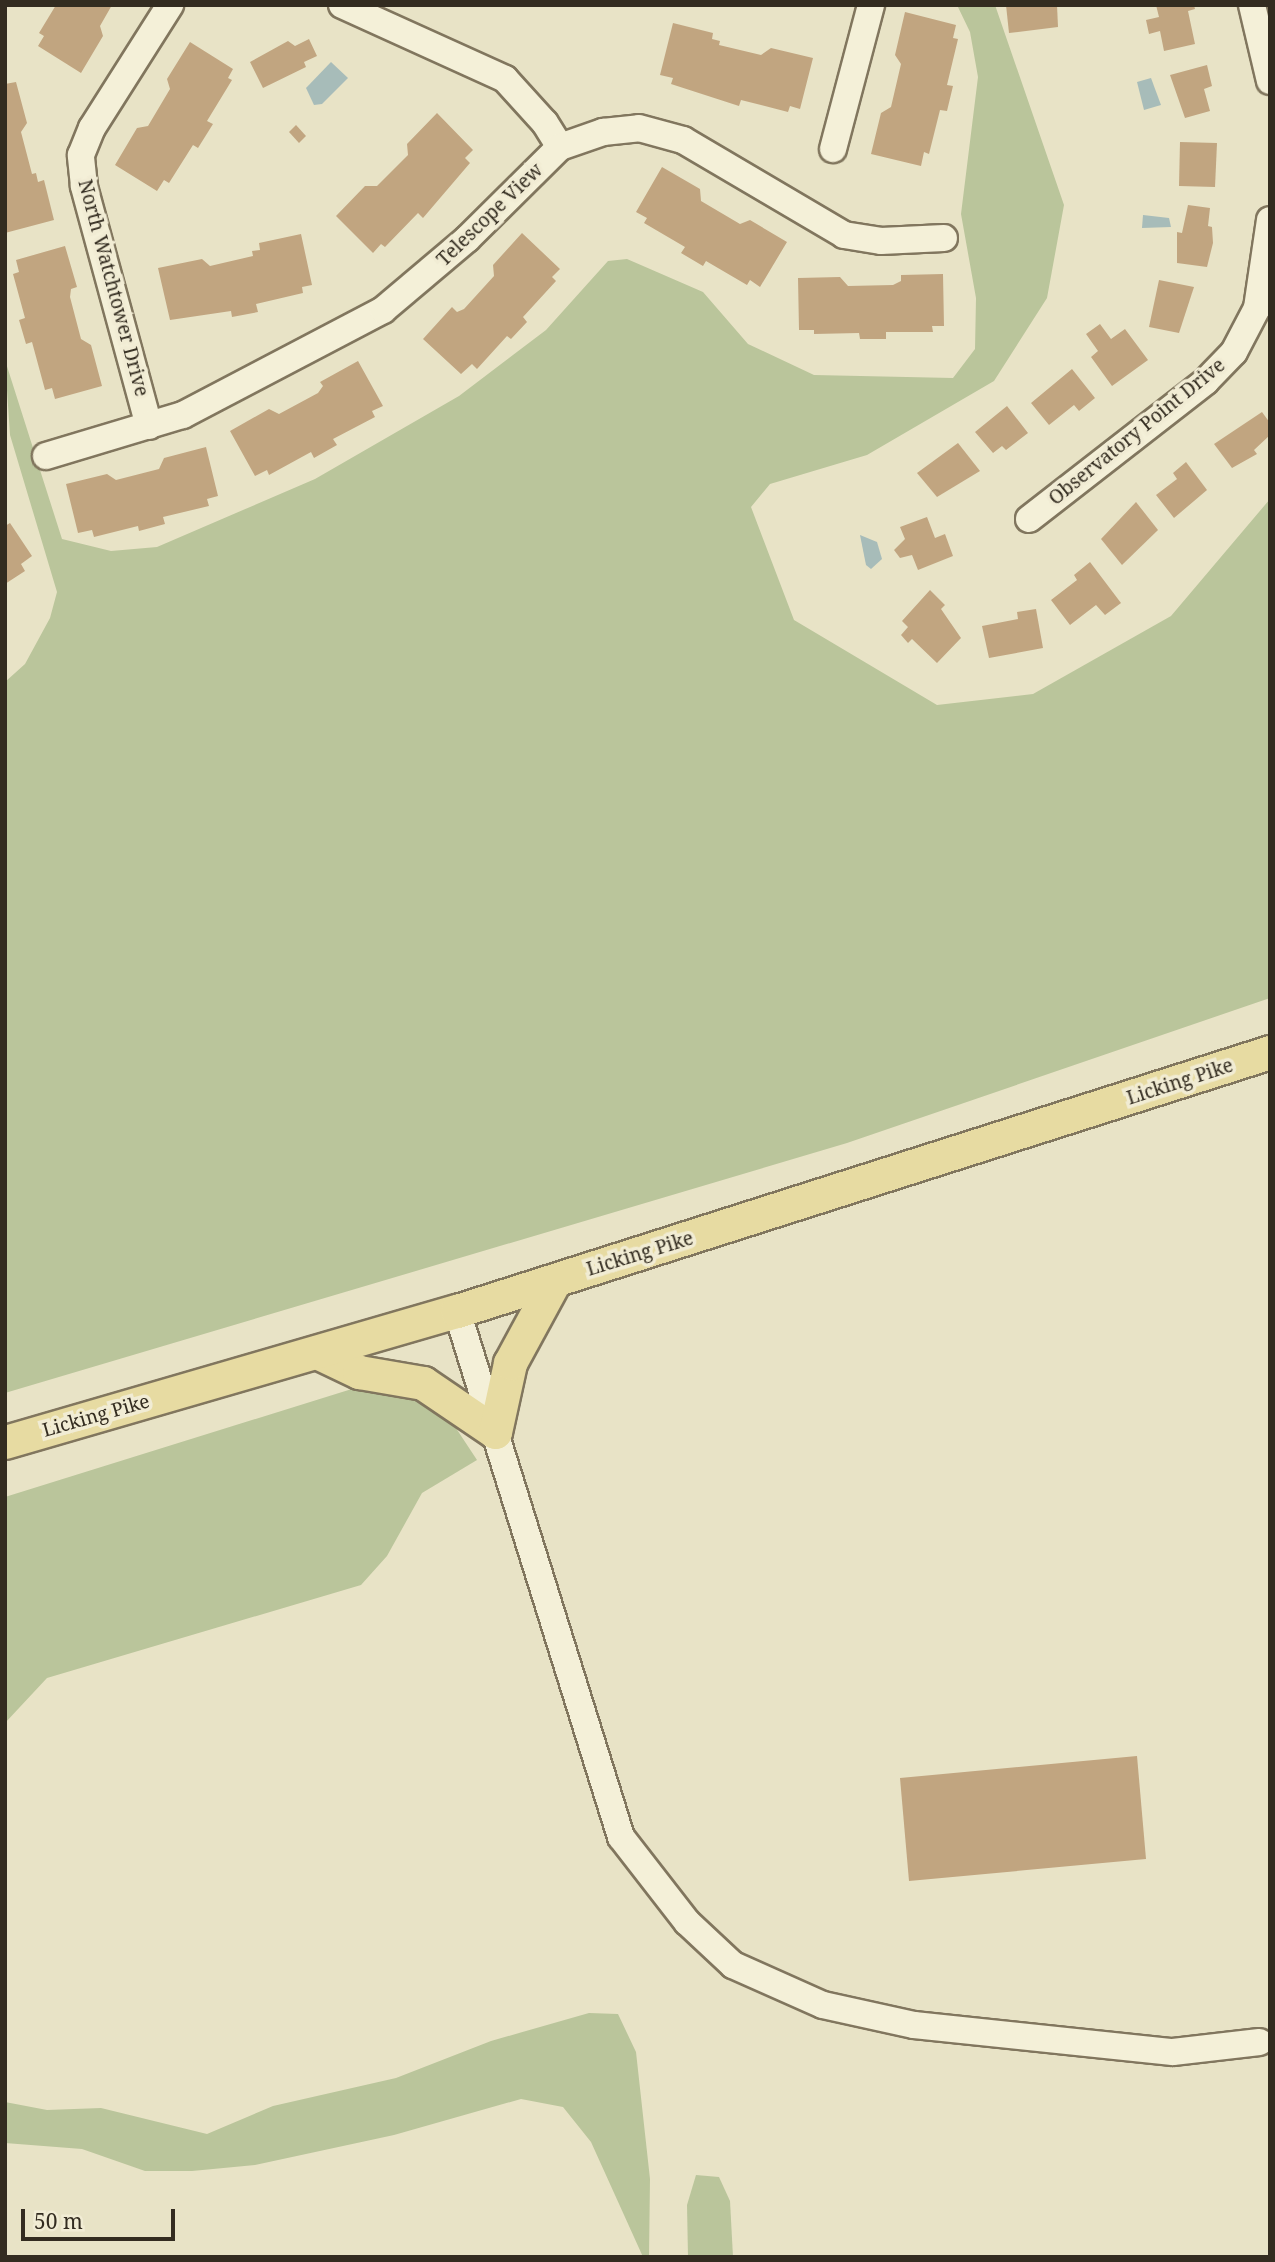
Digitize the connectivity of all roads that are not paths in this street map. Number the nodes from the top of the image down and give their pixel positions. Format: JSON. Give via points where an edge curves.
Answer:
{"nodes":[{"id":1,"x":170,"y":5,"type":"edge"},
{"id":2,"x":342,"y":5,"type":"edge"},
{"id":3,"x":870,"y":5,"type":"edge"},
{"id":4,"x":1252,"y":5,"type":"edge"},
{"id":5,"x":1270,"y":81,"type":"edge"},
{"id":6,"x":560,"y":147,"type":"junction"},
{"id":7,"x":833,"y":149,"type":"dead end"},
{"id":8,"x":1270,"y":220,"type":"edge"},
{"id":9,"x":944,"y":238,"type":"dead end"},
{"id":10,"x":149,"y":426,"type":"junction"},
{"id":11,"x":46,"y":456,"type":"dead end"},
{"id":12,"x":1029,"y":519,"type":"dead end"},
{"id":13,"x":1270,"y":1052,"type":"edge"},
{"id":14,"x":555,"y":1280,"type":"junction"},
{"id":15,"x":457,"y":1311,"type":"junction"},
{"id":16,"x":317,"y":1352,"type":"junction"},
{"id":17,"x":495,"y":1432,"type":"junction"},
{"id":18,"x":5,"y":1442,"type":"edge"},
{"id":19,"x":1259,"y":2042,"type":"dead end"}],
"edges":[{"from":1,"to":10,"type":"street","name":"North Watchtower Drive","via":[[92,128],[81,155],[84,186]]},
{"from":2,"to":6,"type":"street","via":[[505,79]]},
{"from":3,"to":7,"type":"street"},
{"from":4,"to":5,"type":"street"},
{"from":6,"to":9,"type":"street","name":"Telescope View","via":[[621,128],[659,130],[701,149],[844,235],[881,241]]},
{"from":6,"to":10,"type":"street","name":"Telescope View","via":[[467,239],[383,310],[192,411]]},
{"from":8,"to":12,"type":"street","name":"Observatory Point Drive","via":[[1257,308],[1234,352],[1206,381]]},
{"from":10,"to":11,"type":"street","name":"Telescope View"},
{"from":13,"to":14,"type":"main road","name":"Licking Pike"},
{"from":14,"to":15,"type":"main road","name":"Licking Pike"},
{"from":14,"to":17,"type":"main road","via":[[510,1363]]},
{"from":15,"to":16,"type":"main road","name":"Licking Pike"},
{"from":15,"to":17,"type":"street"},
{"from":16,"to":17,"type":"main road","via":[[359,1373],[423,1384]]},
{"from":16,"to":18,"type":"main road","name":"Licking Pike"},
{"from":17,"to":19,"type":"street","via":[[621,1837],[687,1922],[733,1965],[823,2004],[914,2025],[1173,2052]]}]}
